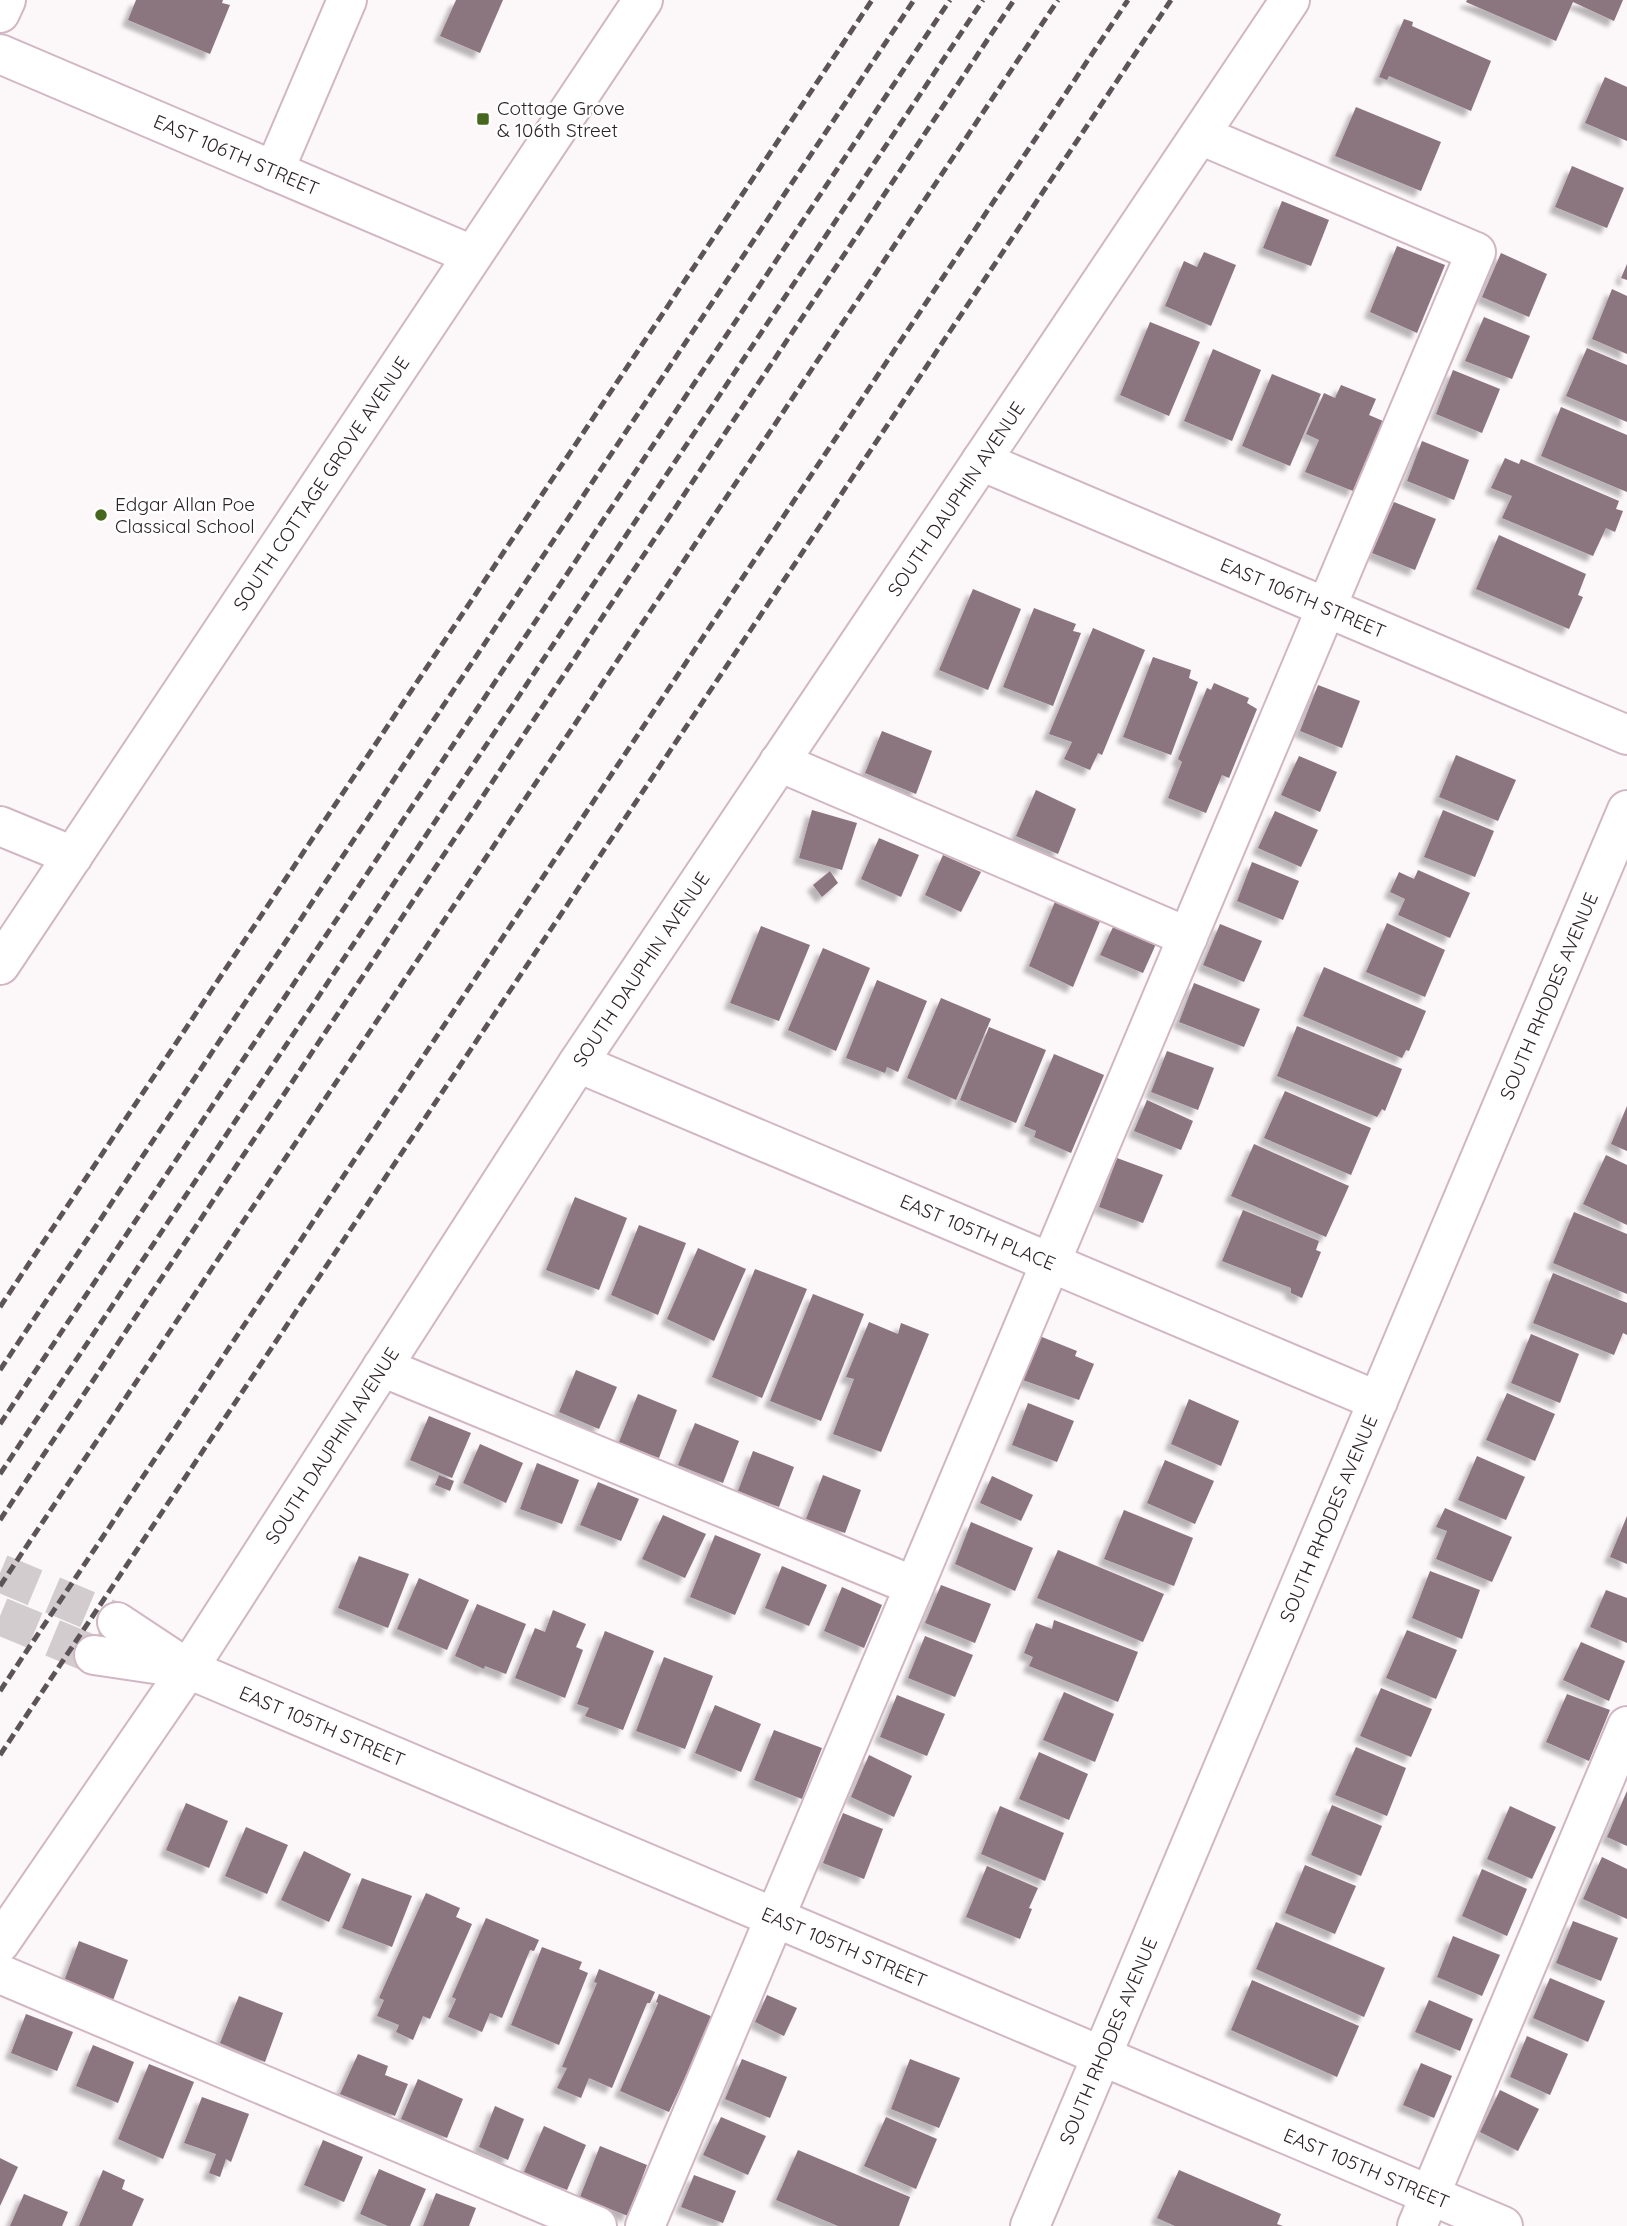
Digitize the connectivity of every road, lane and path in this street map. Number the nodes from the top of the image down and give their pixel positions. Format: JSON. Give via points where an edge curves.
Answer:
{"nodes":[{"id":1,"x":6,"y":0,"type":"edge"},
{"id":2,"x":347,"y":0,"type":"edge"},
{"id":3,"x":643,"y":0,"type":"edge"},
{"id":4,"x":1290,"y":0,"type":"edge"},
{"id":5,"x":0,"y":13,"type":"edge"},
{"id":6,"x":0,"y":54,"type":"edge"},
{"id":7,"x":1200,"y":135,"type":"junction"},
{"id":8,"x":274,"y":171,"type":"junction"},
{"id":9,"x":472,"y":256,"type":"junction"},
{"id":10,"x":981,"y":461,"type":"junction"},
{"id":11,"x":1327,"y":608,"type":"junction"},
{"id":12,"x":1627,"y":735,"type":"edge"},
{"id":13,"x":779,"y":762,"type":"junction"},
{"id":14,"x":1627,"y":810,"type":"edge"},
{"id":15,"x":0,"y":826,"type":"edge"},
{"id":16,"x":73,"y":856,"type":"junction"},
{"id":17,"x":1188,"y":937,"type":"junction"},
{"id":18,"x":0,"y":965,"type":"edge"},
{"id":19,"x":578,"y":1063,"type":"junction"},
{"id":20,"x":1049,"y":1262,"type":"junction"},
{"id":21,"x":382,"y":1367,"type":"junction"},
{"id":22,"x":1378,"y":1401,"type":"junction"},
{"id":23,"x":914,"y":1586,"type":"junction"},
{"id":24,"x":117,"y":1622,"type":"tunnel mouth"},
{"id":25,"x":94,"y":1655,"type":"tunnel mouth"},
{"id":26,"x":188,"y":1669,"type":"junction"},
{"id":27,"x":1627,"y":1726,"type":"edge"},
{"id":28,"x":776,"y":1918,"type":"junction"},
{"id":29,"x":0,"y":1943,"type":"edge"},
{"id":30,"x":0,"y":1974,"type":"edge"},
{"id":31,"x":1102,"y":2056,"type":"junction"},
{"id":32,"x":1423,"y":2211,"type":"edge"},
{"id":33,"x":597,"y":2226,"type":"edge"},
{"id":34,"x":645,"y":2226,"type":"edge"},
{"id":35,"x":1030,"y":2226,"type":"edge"},
{"id":36,"x":1503,"y":2226,"type":"edge"}],
"edges":[{"from":1,"to":5,"type":"street"},
{"from":2,"to":8,"type":"street"},
{"from":3,"to":9,"type":"street","name":"SOUTH COTTAGE GROVE AVENUE"},
{"from":4,"to":7,"type":"street","name":"SOUTH DAUPHIN AVENUE"},
{"from":6,"to":8,"type":"street","name":"EAST 106TH STREET"},
{"from":7,"to":10,"type":"street","name":"SOUTH DAUPHIN AVENUE"},
{"from":7,"to":11,"type":"street","via":[[1476,252]]},
{"from":8,"to":9,"type":"street","name":"EAST 106TH STREET"},
{"from":9,"to":16,"type":"street","name":"SOUTH COTTAGE GROVE AVENUE"},
{"from":10,"to":11,"type":"street","name":"EAST 106TH STREET"},
{"from":10,"to":13,"type":"street","name":"SOUTH DAUPHIN AVENUE"},
{"from":11,"to":12,"type":"street","name":"EAST 106TH STREET"},
{"from":11,"to":17,"type":"street"},
{"from":13,"to":17,"type":"street"},
{"from":13,"to":19,"type":"street","name":"SOUTH DAUPHIN AVENUE"},
{"from":14,"to":22,"type":"street","name":"SOUTH RHODES AVENUE"},
{"from":15,"to":16,"type":"street"},
{"from":16,"to":18,"type":"street","name":"SOUTH COTTAGE GROVE AVENUE"},
{"from":17,"to":20,"type":"street"},
{"from":19,"to":20,"type":"street","name":"EAST 105TH PLACE"},
{"from":19,"to":21,"type":"street","name":"SOUTH DAUPHIN AVENUE"},
{"from":20,"to":22,"type":"street","name":"EAST 105TH PLACE"},
{"from":20,"to":23,"type":"street"},
{"from":21,"to":23,"type":"street"},
{"from":21,"to":26,"type":"street","name":"SOUTH DAUPHIN AVENUE"},
{"from":22,"to":31,"type":"street","name":"SOUTH RHODES AVENUE"},
{"from":23,"to":28,"type":"street"},
{"from":24,"to":26,"type":"street","name":"EAST 105TH STREET"},
{"from":25,"to":26,"type":"street","name":"EAST 105TH STREET"},
{"from":26,"to":28,"type":"street","name":"EAST 105TH STREET"},
{"from":26,"to":29,"type":"street","name":"SOUTH DAUPHIN AVENUE"},
{"from":27,"to":32,"type":"street"},
{"from":28,"to":31,"type":"street","name":"EAST 105TH STREET"},
{"from":28,"to":34,"type":"street"},
{"from":30,"to":33,"type":"street"},
{"from":31,"to":32,"type":"street","name":"EAST 105TH STREET"},
{"from":31,"to":35,"type":"street","name":"SOUTH RHODES AVENUE"},
{"from":32,"to":36,"type":"street","name":"EAST 105TH STREET"}]}
